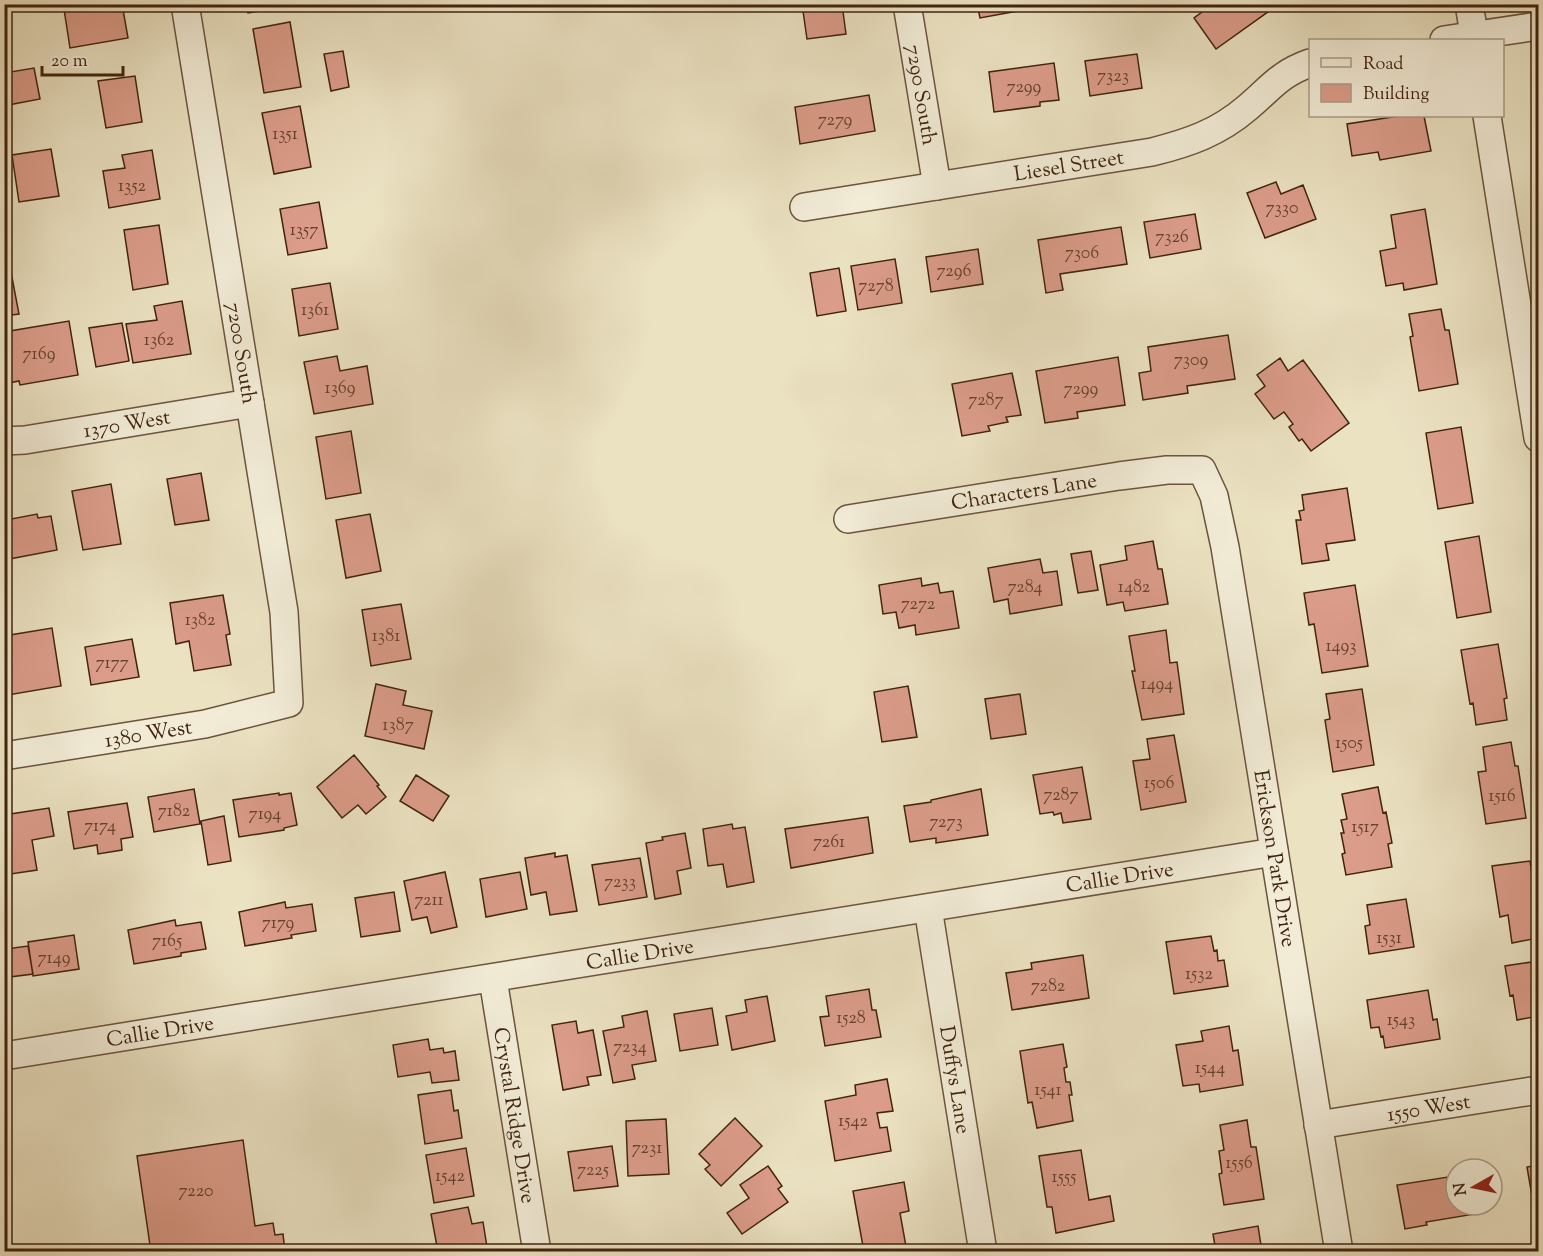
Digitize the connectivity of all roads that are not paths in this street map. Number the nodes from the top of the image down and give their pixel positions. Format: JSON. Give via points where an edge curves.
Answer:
{"nodes":[{"id":1,"x":185,"y":4,"type":"edge"},
{"id":2,"x":907,"y":4,"type":"edge"},
{"id":3,"x":1469,"y":4,"type":"edge"},
{"id":4,"x":1539,"y":26,"type":"edge"},
{"id":5,"x":1475,"y":38,"type":"edge"},
{"id":6,"x":1460,"y":39,"type":"edge"},
{"id":7,"x":1309,"y":64,"type":"edge"},
{"id":8,"x":1487,"y":117,"type":"edge"},
{"id":9,"x":937,"y":186,"type":"junction"},
{"id":10,"x":804,"y":207,"type":"dead end"},
{"id":11,"x":1531,"y":347,"type":"edge"},
{"id":12,"x":250,"y":403,"type":"junction"},
{"id":13,"x":1539,"y":438,"type":"edge"},
{"id":14,"x":4,"y":441,"type":"edge"},
{"id":15,"x":1202,"y":470,"type":"joint"},
{"id":16,"x":849,"y":519,"type":"dead end"},
{"id":17,"x":290,"y":703,"type":"joint"},
{"id":18,"x":4,"y":756,"type":"edge"},
{"id":19,"x":1274,"y":852,"type":"junction"},
{"id":20,"x":928,"y":908,"type":"junction"},
{"id":21,"x":493,"y":979,"type":"junction"},
{"id":22,"x":4,"y":1056,"type":"edge"},
{"id":23,"x":1539,"y":1090,"type":"edge"},
{"id":24,"x":1318,"y":1125,"type":"junction"},
{"id":25,"x":537,"y":1251,"type":"edge"},
{"id":26,"x":983,"y":1251,"type":"edge"},
{"id":27,"x":1339,"y":1251,"type":"edge"}],
"edges":[{"from":1,"to":12,"type":"street","name":"7200 South"},
{"from":2,"to":9,"type":"street","name":"7290 South"},
{"from":3,"to":5,"type":"street"},
{"from":4,"to":5,"type":"street"},
{"from":5,"to":6,"type":"street"},
{"from":7,"to":9,"type":"street","name":"Liesel Street","via":[[1292,69],[1220,128],[1189,143],[1152,153]]},
{"from":8,"to":11,"type":"street"},
{"from":9,"to":10,"type":"street","name":"Liesel Street"},
{"from":11,"to":13,"type":"street"},
{"from":12,"to":14,"type":"street","name":"1370 West"},
{"from":12,"to":17,"type":"street","name":"7200 South","via":[[284,612]]},
{"from":15,"to":16,"type":"street","name":"Characters Lane","via":[[1119,476]]},
{"from":15,"to":19,"type":"street","name":"Erickson Park Drive","via":[[1214,496],[1225,547]]},
{"from":17,"to":18,"type":"street","name":"1380 West","via":[[205,724]]},
{"from":19,"to":20,"type":"street","name":"Callie Drive"},
{"from":19,"to":24,"type":"street","name":"Erickson Park Drive"},
{"from":20,"to":21,"type":"street","name":"Callie Drive"},
{"from":20,"to":26,"type":"street","name":"Duffys Lane"},
{"from":21,"to":22,"type":"street","name":"Callie Drive"},
{"from":21,"to":25,"type":"street","name":"Crystal Ridge Drive"},
{"from":23,"to":24,"type":"street","name":"1550 West"},
{"from":24,"to":27,"type":"street","name":"Erickson Park Drive"}]}
